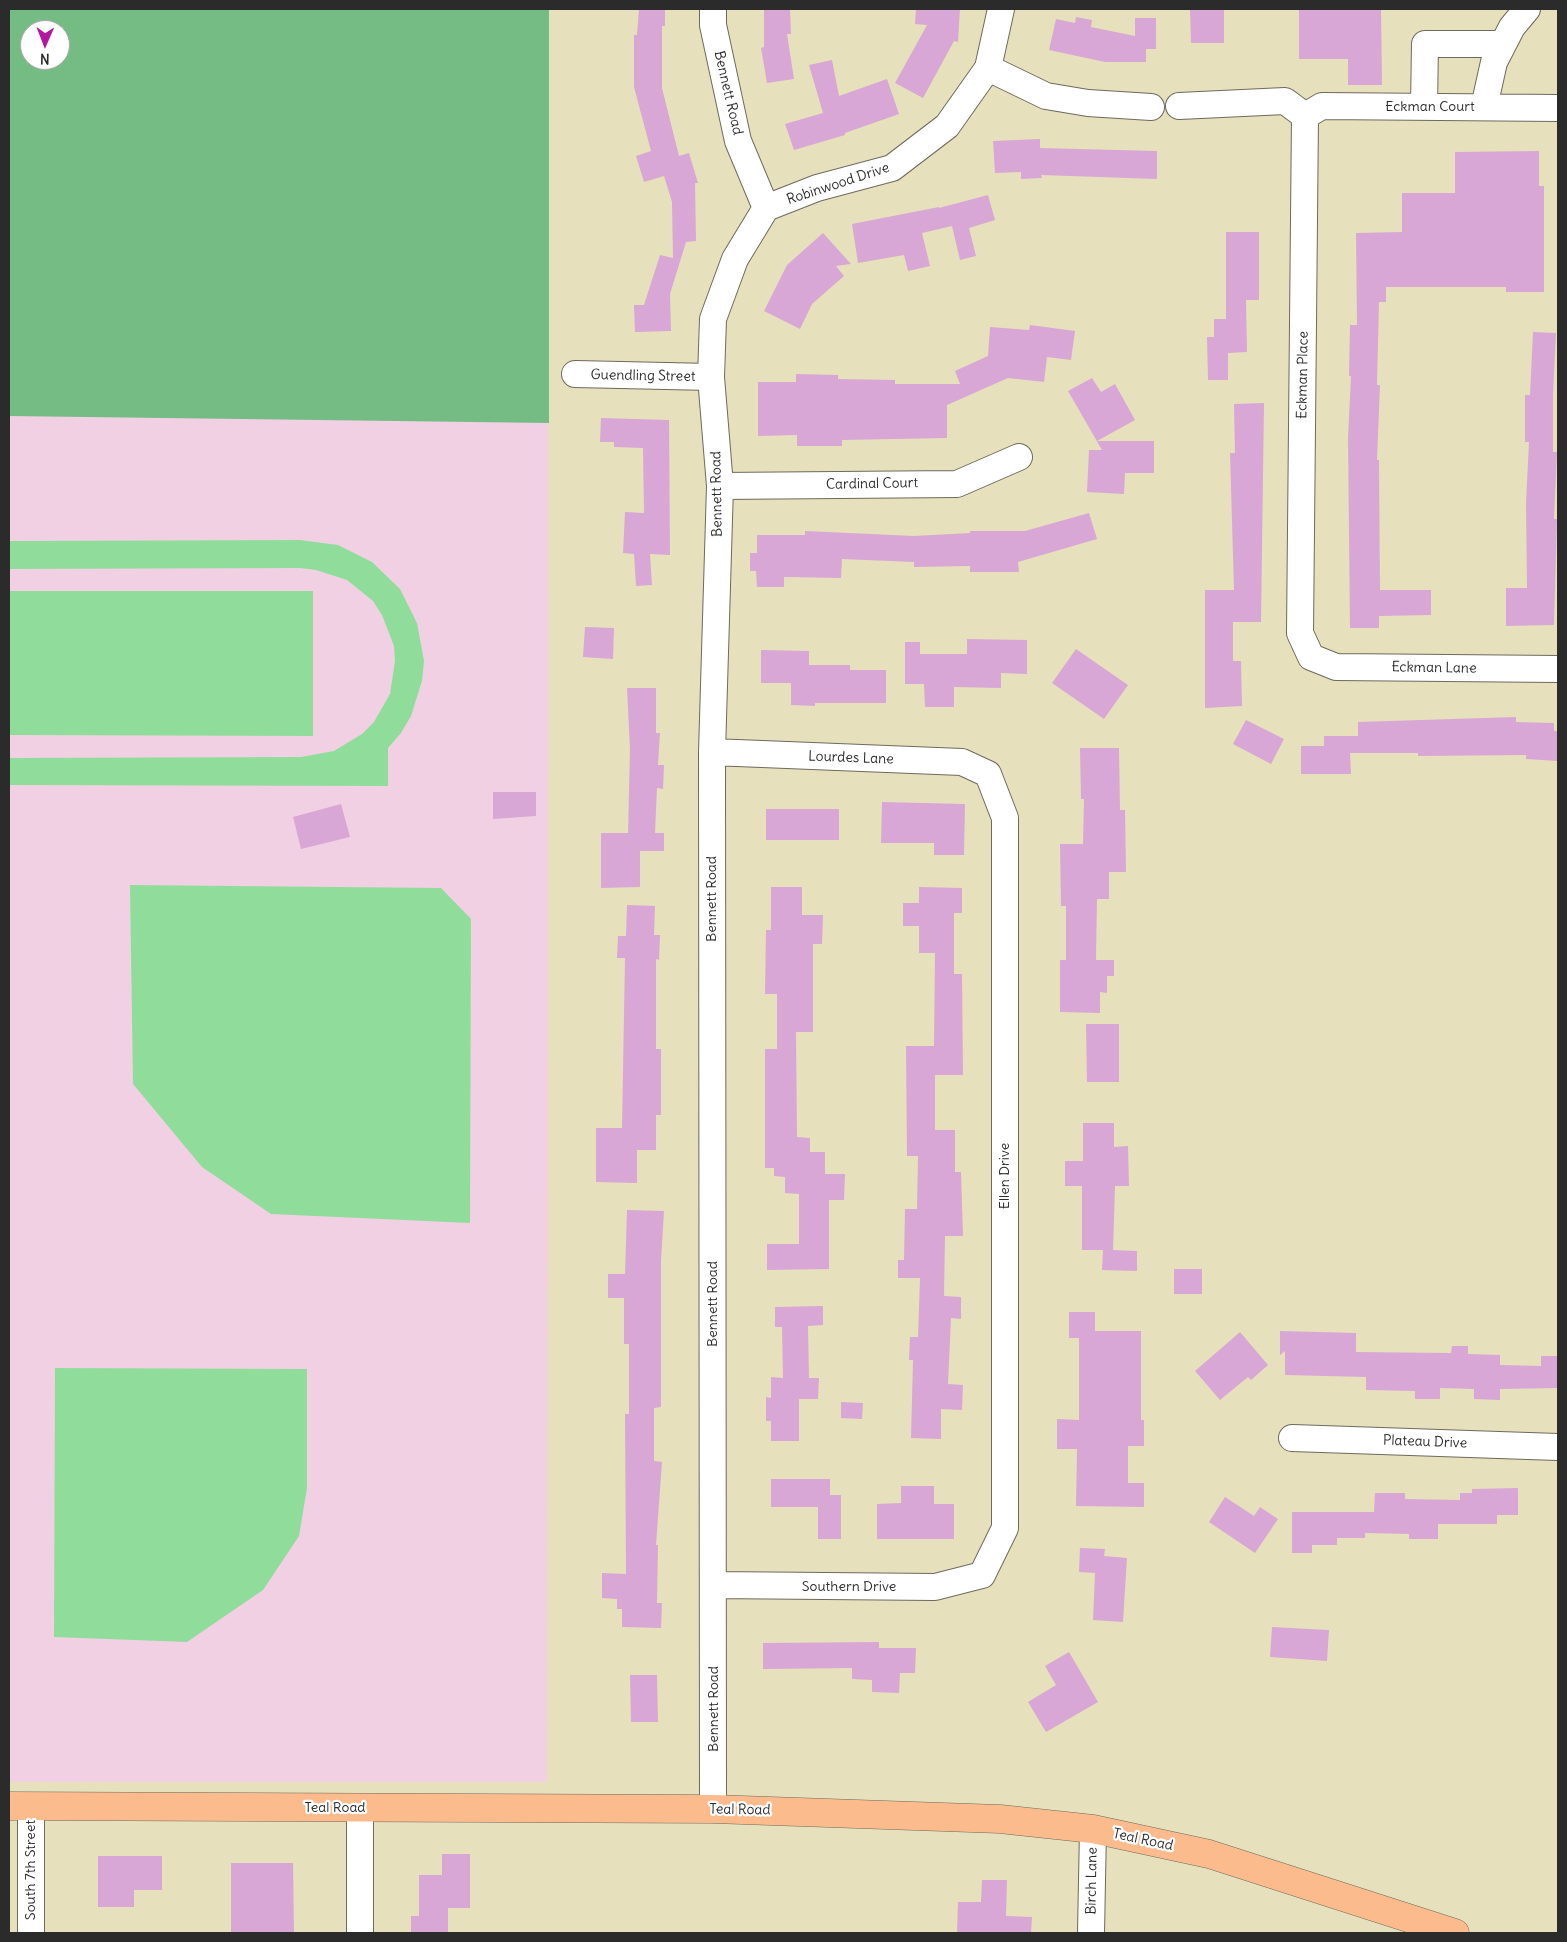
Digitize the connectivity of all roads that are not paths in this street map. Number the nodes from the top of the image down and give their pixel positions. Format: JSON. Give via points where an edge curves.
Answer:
{"nodes":[{"id":1,"x":713,"y":9,"type":"edge"},
{"id":2,"x":1002,"y":9,"type":"edge"},
{"id":3,"x":1527,"y":9,"type":"edge"},
{"id":4,"x":1504,"y":44,"type":"junction"},
{"id":5,"x":988,"y":68,"type":"junction"},
{"id":6,"x":1179,"y":106,"type":"dead end"},
{"id":7,"x":1151,"y":107,"type":"dead end"},
{"id":8,"x":1424,"y":107,"type":"junction"},
{"id":9,"x":1484,"y":107,"type":"junction"},
{"id":10,"x":1295,"y":108,"type":"junction"},
{"id":11,"x":1558,"y":108,"type":"edge"},
{"id":12,"x":766,"y":208,"type":"junction"},
{"id":13,"x":575,"y":374,"type":"dead end"},
{"id":14,"x":711,"y":377,"type":"junction"},
{"id":15,"x":1019,"y":457,"type":"dead end"},
{"id":16,"x":720,"y":486,"type":"junction"},
{"id":17,"x":1311,"y":657,"type":"joint"},
{"id":18,"x":1558,"y":669,"type":"edge"},
{"id":19,"x":712,"y":752,"type":"junction"},
{"id":20,"x":988,"y":774,"type":"joint"},
{"id":21,"x":1292,"y":1438,"type":"dead end"},
{"id":22,"x":1558,"y":1447,"type":"edge"},
{"id":23,"x":982,"y":1575,"type":"joint"},
{"id":24,"x":714,"y":1586,"type":"junction"},
{"id":25,"x":20,"y":1806,"type":"edge"},
{"id":26,"x":360,"y":1808,"type":"junction"},
{"id":27,"x":713,"y":1809,"type":"junction"},
{"id":28,"x":1093,"y":1829,"type":"junction"},
{"id":29,"x":31,"y":1933,"type":"edge"},
{"id":30,"x":360,"y":1933,"type":"edge"},
{"id":31,"x":1091,"y":1933,"type":"edge"},
{"id":32,"x":1455,"y":1933,"type":"edge"}],
"edges":[{"from":1,"to":12,"type":"street","name":"Bennett Road","via":[[713,26],[738,141]]},
{"from":2,"to":5,"type":"street","name":"Robinwood Drive"},
{"from":3,"to":4,"type":"street","via":[[1512,27]]},
{"from":4,"to":8,"type":"street","via":[[1425,44]]},
{"from":4,"to":9,"type":"street","via":[[1494,62]]},
{"from":5,"to":7,"type":"street","via":[[1046,96],[1088,103]]},
{"from":5,"to":12,"type":"street","name":"Robinwood Drive","via":[[947,126],[892,168],[816,188]]},
{"from":6,"to":10,"type":"street"},
{"from":8,"to":9,"type":"street","name":"Eckman Court"},
{"from":8,"to":10,"type":"street","name":"Eckman Court"},
{"from":9,"to":11,"type":"street","name":"Eckman Court"},
{"from":10,"to":17,"type":"street","name":"Eckman Place","via":[[1300,632]]},
{"from":12,"to":14,"type":"street","name":"Bennett Road","via":[[735,259],[714,319]]},
{"from":13,"to":14,"type":"street","name":"Guendling Street"},
{"from":14,"to":16,"type":"street","name":"Bennett Road"},
{"from":15,"to":16,"type":"street","name":"Cardinal Court","via":[[957,484]]},
{"from":16,"to":19,"type":"street","name":"Bennett Road"},
{"from":17,"to":18,"type":"street","name":"Eckman Lane","via":[[1336,667]]},
{"from":19,"to":20,"type":"street","name":"Lourdes Lane","via":[[962,762]]},
{"from":19,"to":24,"type":"street","name":"Bennett Road"},
{"from":20,"to":23,"type":"street","name":"Ellen Drive","via":[[1005,818],[1005,1528]]},
{"from":21,"to":22,"type":"street","name":"Plateau Drive"},
{"from":23,"to":24,"type":"street","name":"Southern Drive","via":[[935,1587]]},
{"from":24,"to":27,"type":"street","name":"Bennett Road"},
{"from":25,"to":26,"type":"main road","name":"Teal Road"},
{"from":25,"to":29,"type":"street","name":"South 7th Street"},
{"from":26,"to":27,"type":"main road","name":"Teal Road"},
{"from":26,"to":30,"type":"street"},
{"from":27,"to":28,"type":"main road","name":"Teal Road","via":[[1000,1819]]},
{"from":28,"to":31,"type":"street","name":"Birch Lane"},
{"from":28,"to":32,"type":"main road","name":"Teal Road","via":[[1209,1854]]}]}
